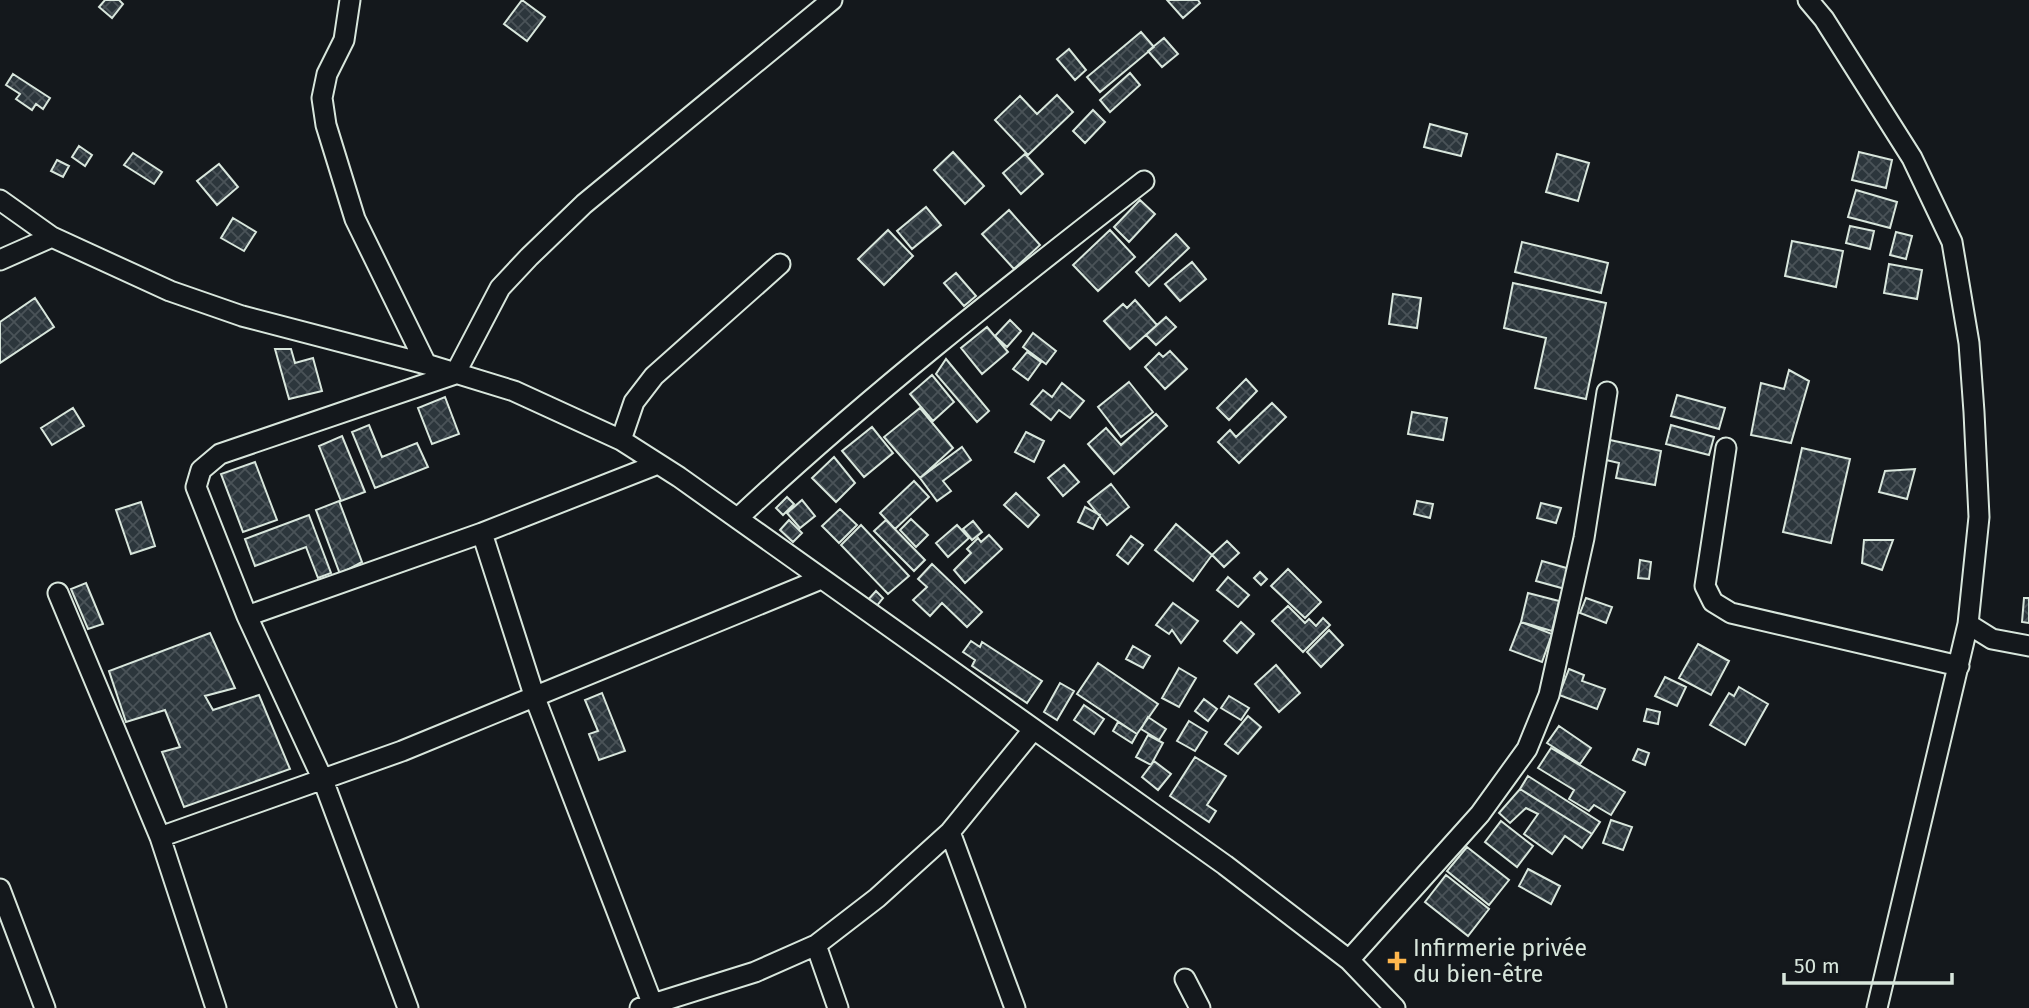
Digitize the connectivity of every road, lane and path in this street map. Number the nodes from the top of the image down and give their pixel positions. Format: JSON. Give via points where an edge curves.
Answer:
{"nodes":[{"id":1,"x":349,"y":0,"type":"edge"},
{"id":2,"x":832,"y":0,"type":"edge"},
{"id":3,"x":1808,"y":0,"type":"edge"},
{"id":4,"x":1144,"y":181,"type":"dead end"},
{"id":5,"x":0,"y":200,"type":"edge"},
{"id":6,"x":52,"y":237,"type":"junction"},
{"id":7,"x":0,"y":260,"type":"edge"},
{"id":8,"x":780,"y":264,"type":"dead end"},
{"id":9,"x":426,"y":364,"type":"junction"},
{"id":10,"x":455,"y":374,"type":"junction"},
{"id":11,"x":1606,"y":393,"type":"dead end"},
{"id":12,"x":621,"y":440,"type":"junction"},
{"id":13,"x":1726,"y":448,"type":"dead end"},
{"id":14,"x":658,"y":464,"type":"junction"},
{"id":15,"x":737,"y":518,"type":"junction"},
{"id":16,"x":482,"y":533,"type":"junction"},
{"id":17,"x":821,"y":579,"type":"junction"},
{"id":18,"x":58,"y":593,"type":"dead end"},
{"id":19,"x":247,"y":617,"type":"junction"},
{"id":20,"x":1968,"y":624,"type":"junction"},
{"id":21,"x":2029,"y":646,"type":"edge"},
{"id":22,"x":1958,"y":666,"type":"junction"},
{"id":23,"x":535,"y":698,"type":"junction"},
{"id":24,"x":1033,"y":730,"type":"junction"},
{"id":25,"x":323,"y":780,"type":"junction"},
{"id":26,"x":950,"y":832,"type":"junction"},
{"id":27,"x":160,"y":837,"type":"junction"},
{"id":28,"x":0,"y":889,"type":"edge"},
{"id":29,"x":816,"y":945,"type":"junction"},
{"id":30,"x":1349,"y":960,"type":"junction"},
{"id":31,"x":1185,"y":979,"type":"dead end"},
{"id":32,"x":649,"y":1006,"type":"edge"},
{"id":33,"x":45,"y":1008,"type":"edge"},
{"id":34,"x":216,"y":1008,"type":"edge"},
{"id":35,"x":408,"y":1008,"type":"edge"},
{"id":36,"x":838,"y":1008,"type":"edge"},
{"id":37,"x":1015,"y":1008,"type":"edge"},
{"id":38,"x":1200,"y":1008,"type":"edge"},
{"id":39,"x":1395,"y":1008,"type":"edge"},
{"id":40,"x":1877,"y":1008,"type":"edge"}],
"edges":[{"from":1,"to":9,"type":"street","via":[[344,40],[327,74],[322,98],[326,125],[355,219]]},
{"from":2,"to":10,"type":"street","via":[[584,204],[529,257],[500,288]]},
{"from":3,"to":20,"type":"street","via":[[1912,158],[1952,242],[1969,342],[1978,504]]},
{"from":4,"to":15,"type":"street","via":[[918,360]]},
{"from":5,"to":6,"type":"street"},
{"from":6,"to":7,"type":"street"},
{"from":6,"to":9,"type":"street","via":[[218,308]]},
{"from":8,"to":12,"type":"street","via":[[654,376],[634,402]]},
{"from":9,"to":10,"type":"street"},
{"from":10,"to":12,"type":"street","via":[[514,391]]},
{"from":10,"to":19,"type":"street","via":[[220,454],[201,470],[196,487]]},
{"from":11,"to":30,"type":"street","via":[[1584,538],[1549,695],[1527,749],[1480,814]]},
{"from":12,"to":14,"type":"street"},
{"from":13,"to":22,"type":"street","via":[[1705,586],[1713,602],[1731,613]]},
{"from":14,"to":15,"type":"street"},
{"from":14,"to":16,"type":"street"},
{"from":15,"to":17,"type":"street"},
{"from":16,"to":19,"type":"street"},
{"from":16,"to":23,"type":"street"},
{"from":17,"to":23,"type":"street"},
{"from":17,"to":24,"type":"street"},
{"from":18,"to":27,"type":"street"},
{"from":19,"to":25,"type":"street"},
{"from":20,"to":21,"type":"street","via":[[1992,639]]},
{"from":20,"to":22,"type":"street"},
{"from":22,"to":40,"type":"street"},
{"from":23,"to":25,"type":"street"},
{"from":23,"to":32,"type":"street"},
{"from":24,"to":26,"type":"street"},
{"from":24,"to":30,"type":"street","via":[[1145,806]]},
{"from":25,"to":27,"type":"street"},
{"from":25,"to":35,"type":"street"},
{"from":26,"to":29,"type":"street"},
{"from":26,"to":37,"type":"street"},
{"from":27,"to":34,"type":"street"},
{"from":28,"to":33,"type":"street"},
{"from":29,"to":32,"type":"street","via":[[755,972]]},
{"from":29,"to":36,"type":"street"},
{"from":30,"to":39,"type":"street"},
{"from":31,"to":38,"type":"street"}]}
